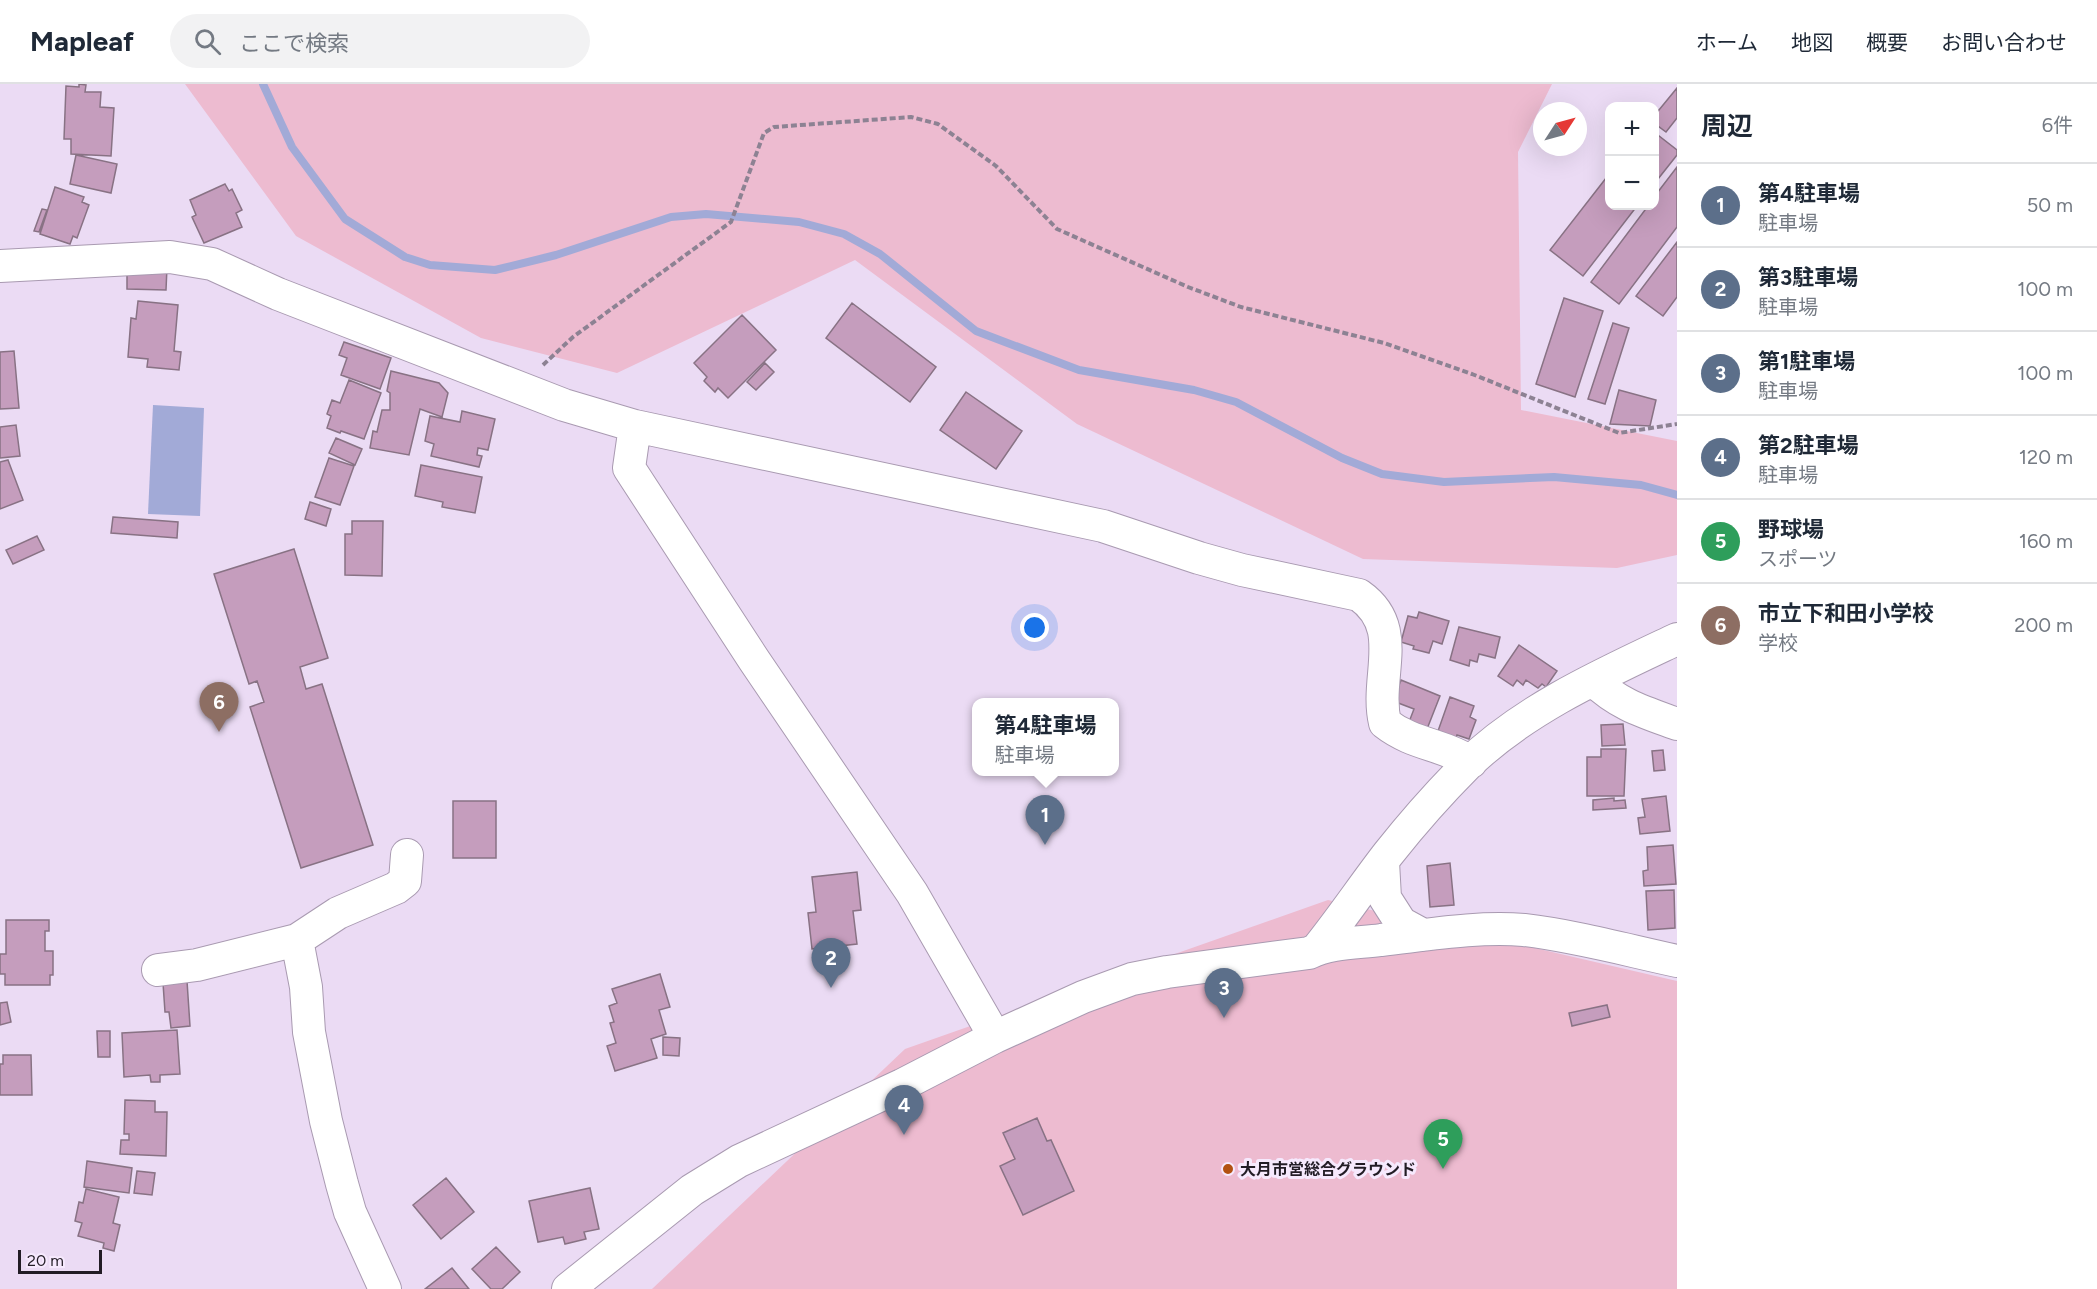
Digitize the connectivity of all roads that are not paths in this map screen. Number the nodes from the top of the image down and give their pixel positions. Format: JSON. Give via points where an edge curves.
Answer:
{"nodes":[{"id":1,"x":0,"y":266,"type":"edge"},
{"id":2,"x":636,"y":426,"type":"junction"},
{"id":3,"x":1677,"y":639,"type":"edge"},
{"id":4,"x":1593,"y":680,"type":"junction"},
{"id":5,"x":1677,"y":724,"type":"edge"},
{"id":6,"x":1471,"y":762,"type":"junction"},
{"id":7,"x":407,"y":855,"type":"dead end"},
{"id":8,"x":1383,"y":862,"type":"junction"},
{"id":9,"x":1423,"y":935,"type":"junction"},
{"id":10,"x":297,"y":940,"type":"junction"},
{"id":11,"x":1317,"y":949,"type":"junction"},
{"id":12,"x":1677,"y":961,"type":"edge"},
{"id":13,"x":158,"y":970,"type":"dead end"},
{"id":14,"x":995,"y":1037,"type":"junction"},
{"id":15,"x":385,"y":1289,"type":"edge"},
{"id":16,"x":568,"y":1289,"type":"edge"}],
"edges":[{"from":1,"to":2,"type":"street","via":[[170,257],[212,264],[278,294],[564,405]]},
{"from":2,"to":6,"type":"street","via":[[1092,523],[1242,570],[1359,595],[1382,621],[1385,723],[1412,740],[1459,754]]},
{"from":2,"to":14,"type":"street","via":[[629,468],[912,893]]},
{"from":3,"to":4,"type":"street"},
{"from":4,"to":5,"type":"street","via":[[1629,707]]},
{"from":4,"to":6,"type":"street","via":[[1530,716]]},
{"from":6,"to":8,"type":"street"},
{"from":7,"to":10,"type":"street","via":[[405,881],[396,888],[338,913]]},
{"from":8,"to":9,"type":"street","via":[[1385,898],[1401,923]]},
{"from":8,"to":11,"type":"street"},
{"from":9,"to":11,"type":"street"},
{"from":9,"to":12,"type":"street","via":[[1522,930]]},
{"from":10,"to":13,"type":"street","via":[[197,965]]},
{"from":10,"to":15,"type":"street","via":[[326,1121],[350,1212]]},
{"from":11,"to":14,"type":"street","via":[[1132,980],[1083,997]]},
{"from":14,"to":16,"type":"street","via":[[739,1161],[692,1190]]}]}
